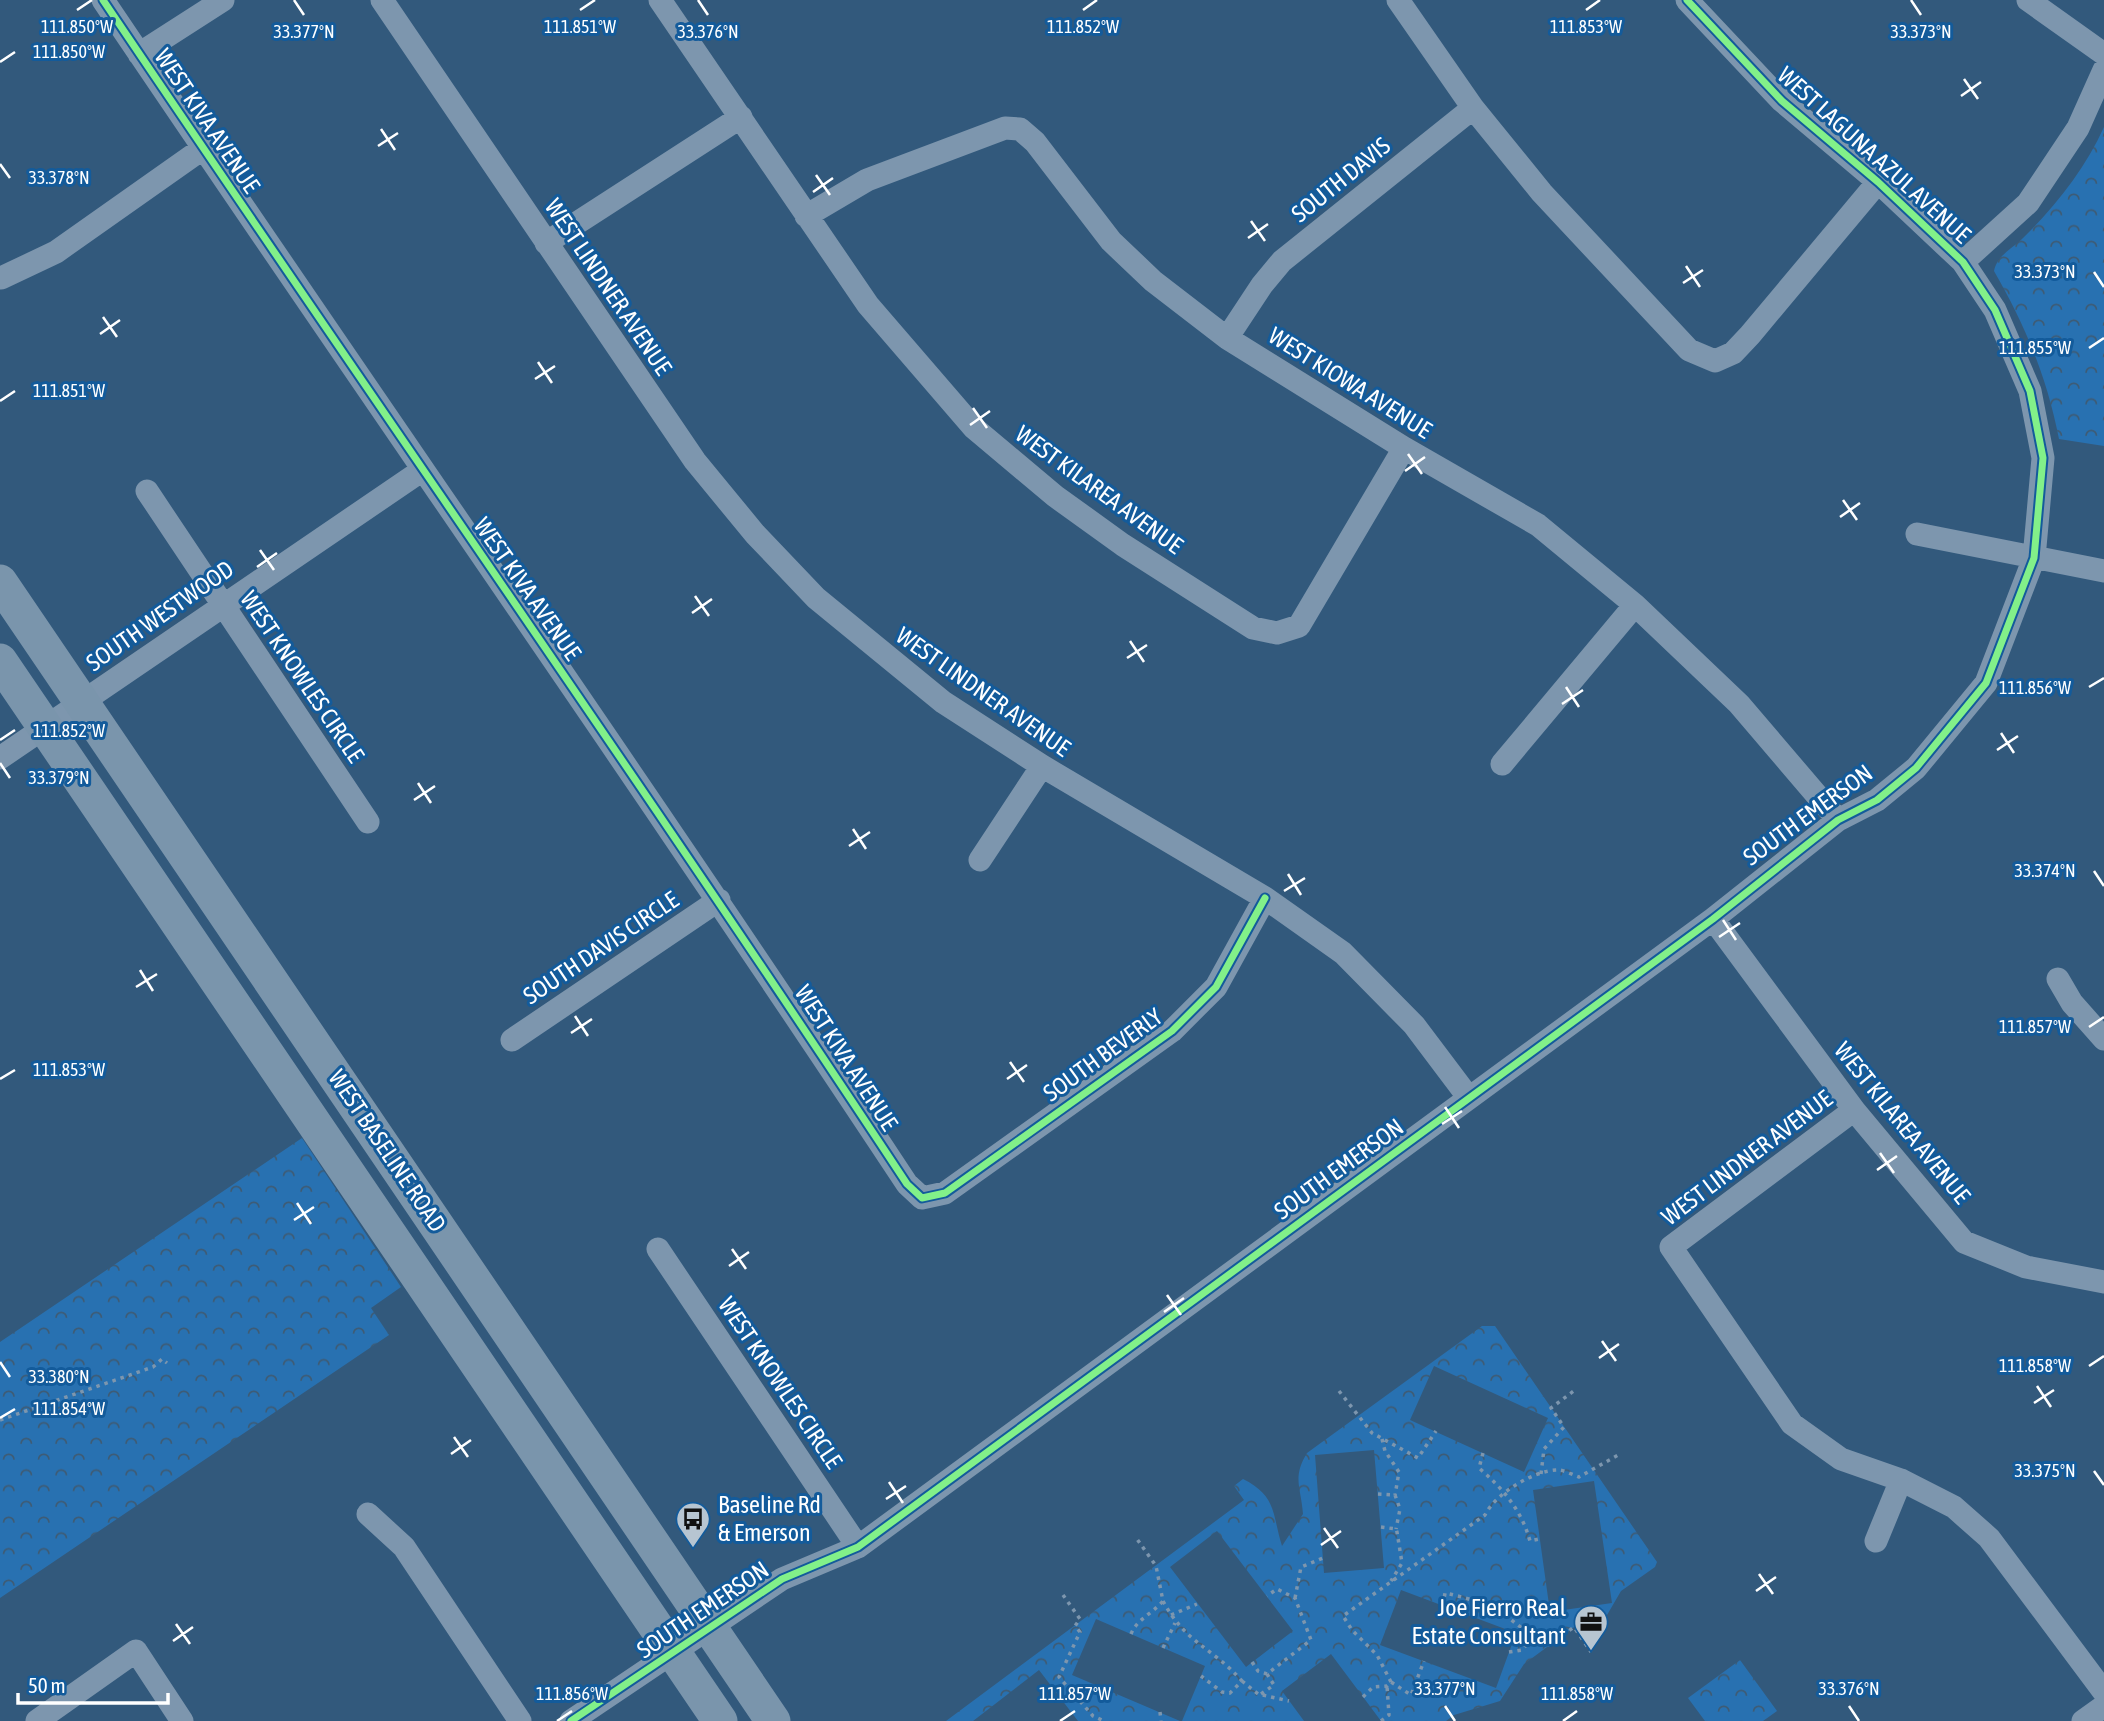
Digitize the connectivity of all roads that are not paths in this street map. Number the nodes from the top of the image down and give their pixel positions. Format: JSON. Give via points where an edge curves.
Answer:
{"nodes":[{"id":1,"x":103,"y":0,"type":"edge"},
{"id":2,"x":223,"y":0,"type":"edge"},
{"id":3,"x":382,"y":0,"type":"edge"},
{"id":4,"x":660,"y":0,"type":"edge"},
{"id":5,"x":1398,"y":0,"type":"edge"},
{"id":6,"x":1687,"y":0,"type":"edge"},
{"id":7,"x":2028,"y":0,"type":"edge"},
{"id":8,"x":139,"y":54,"type":"junction"},
{"id":9,"x":2104,"y":54,"type":"edge"},
{"id":10,"x":2104,"y":70,"type":"edge"},
{"id":11,"x":1474,"y":107,"type":"junction"},
{"id":12,"x":741,"y":117,"type":"junction"},
{"id":13,"x":202,"y":149,"type":"junction"},
{"id":14,"x":1878,"y":182,"type":"junction"},
{"id":15,"x":806,"y":216,"type":"junction"},
{"id":16,"x":546,"y":243,"type":"junction"},
{"id":17,"x":1963,"y":262,"type":"junction"},
{"id":18,"x":1,"y":278,"type":"edge"},
{"id":19,"x":1227,"y":338,"type":"junction"},
{"id":20,"x":1404,"y":449,"type":"junction"},
{"id":21,"x":421,"y":471,"type":"junction"},
{"id":22,"x":147,"y":491,"type":"dead end"},
{"id":23,"x":1917,"y":534,"type":"dead end"},
{"id":24,"x":2034,"y":558,"type":"junction"},
{"id":25,"x":2104,"y":571,"type":"edge"},
{"id":26,"x":0,"y":582,"type":"edge"},
{"id":27,"x":222,"y":605,"type":"junction"},
{"id":28,"x":1635,"y":605,"type":"junction"},
{"id":29,"x":0,"y":661,"type":"edge"},
{"id":30,"x":82,"y":702,"type":"junction"},
{"id":31,"x":46,"y":727,"type":"junction"},
{"id":32,"x":0,"y":758,"type":"edge"},
{"id":33,"x":1502,"y":764,"type":"dead end"},
{"id":34,"x":1042,"y":766,"type":"junction"},
{"id":35,"x":1838,"y":820,"type":"junction"},
{"id":36,"x":368,"y":822,"type":"dead end"},
{"id":37,"x":980,"y":860,"type":"dead end"},
{"id":38,"x":1265,"y":898,"type":"junction"},
{"id":39,"x":719,"y":900,"type":"junction"},
{"id":40,"x":1713,"y":919,"type":"junction"},
{"id":41,"x":2058,"y":979,"type":"dead end"},
{"id":42,"x":2104,"y":1039,"type":"edge"},
{"id":43,"x":513,"y":1040,"type":"dead end"},
{"id":44,"x":1469,"y":1098,"type":"junction"},
{"id":45,"x":1854,"y":1110,"type":"junction"},
{"id":46,"x":922,"y":1198,"type":"joint"},
{"id":47,"x":659,"y":1249,"type":"dead end"},
{"id":48,"x":2104,"y":1282,"type":"edge"},
{"id":49,"x":1900,"y":1480,"type":"junction"},
{"id":50,"x":368,"y":1514,"type":"dead end"},
{"id":51,"x":1877,"y":1541,"type":"dead end"},
{"id":52,"x":858,"y":1547,"type":"junction"},
{"id":53,"x":712,"y":1628,"type":"junction"},
{"id":54,"x":674,"y":1653,"type":"junction"},
{"id":55,"x":2104,"y":1692,"type":"edge"},
{"id":56,"x":2104,"y":1706,"type":"edge"},
{"id":57,"x":37,"y":1721,"type":"edge"},
{"id":58,"x":182,"y":1721,"type":"edge"},
{"id":59,"x":520,"y":1721,"type":"edge"},
{"id":60,"x":571,"y":1721,"type":"edge"},
{"id":61,"x":720,"y":1721,"type":"edge"},
{"id":62,"x":773,"y":1721,"type":"edge"},
{"id":63,"x":2083,"y":1721,"type":"edge"}],
"edges":[{"from":1,"to":8,"type":"street","name":"WEST KIVA AVENUE"},
{"from":2,"to":8,"type":"street"},
{"from":3,"to":16,"type":"street","name":"WEST LINDNER AVENUE"},
{"from":4,"to":12,"type":"street","name":"WEST KILAREA AVENUE"},
{"from":5,"to":11,"type":"street"},
{"from":6,"to":14,"type":"street","name":"WEST LAGUNA AZUL AVENUE","via":[[1782,101]]},
{"from":7,"to":9,"type":"street"},
{"from":8,"to":13,"type":"street","name":"WEST KIVA AVENUE"},
{"from":10,"to":17,"type":"street","via":[[2078,128],[2028,203]]},
{"from":11,"to":14,"type":"street","via":[[1542,193],[1689,350],[1715,361],[1733,353],[1751,335]]},
{"from":11,"to":19,"type":"street","name":"SOUTH DAVIS","via":[[1282,261]]},
{"from":12,"to":15,"type":"street","name":"WEST KILAREA AVENUE"},
{"from":12,"to":16,"type":"street"},
{"from":13,"to":18,"type":"street","via":[[56,253]]},
{"from":13,"to":21,"type":"street","name":"WEST KIVA AVENUE"},
{"from":14,"to":17,"type":"street","name":"WEST LAGUNA AZUL AVENUE"},
{"from":15,"to":19,"type":"street","name":"WEST KIOWA AVENUE","via":[[896,167],[1005,128],[1020,129],[1111,241],[1153,281]]},
{"from":15,"to":20,"type":"street","name":"WEST KILAREA AVENUE","via":[[868,305],[974,428],[1055,496],[1253,628],[1277,633],[1299,626]]},
{"from":16,"to":34,"type":"street","name":"WEST LINDNER AVENUE","via":[[695,461],[781,562],[886,658],[943,702]]},
{"from":17,"to":24,"type":"street","name":"WEST LAGUNA AZUL AVENUE","via":[[1995,310],[2030,391],[2043,458]]},
{"from":19,"to":20,"type":"street","name":"WEST KIOWA AVENUE"},
{"from":20,"to":28,"type":"street","name":"WEST KIOWA AVENUE","via":[[1538,525]]},
{"from":21,"to":27,"type":"street","name":"SOUTH WESTWOOD"},
{"from":21,"to":39,"type":"street","name":"WEST KIVA AVENUE"},
{"from":22,"to":27,"type":"street","name":"WEST KNOWLES CIRCLE"},
{"from":23,"to":24,"type":"street"},
{"from":24,"to":25,"type":"street"},
{"from":24,"to":35,"type":"street","name":"SOUTH EMERSON","via":[[1986,683],[1916,768],[1877,800]]},
{"from":26,"to":30,"type":"main road","name":"WEST BASELINE ROAD"},
{"from":27,"to":30,"type":"street","name":"SOUTH WESTWOOD"},
{"from":27,"to":36,"type":"street","name":"WEST KNOWLES CIRCLE"},
{"from":28,"to":33,"type":"street"},
{"from":28,"to":35,"type":"street","name":"WEST KIOWA AVENUE","via":[[1739,704]]},
{"from":29,"to":31,"type":"main road","name":"WEST BASELINE ROAD"},
{"from":30,"to":31,"type":"street","name":"SOUTH WESTWOOD"},
{"from":30,"to":53,"type":"main road","name":"WEST BASELINE ROAD"},
{"from":31,"to":32,"type":"street","name":"SOUTH WESTWOOD"},
{"from":31,"to":54,"type":"main road","name":"WEST BASELINE ROAD"},
{"from":34,"to":37,"type":"street"},
{"from":34,"to":38,"type":"street","name":"WEST LINDNER AVENUE"},
{"from":35,"to":40,"type":"street","name":"SOUTH EMERSON"},
{"from":38,"to":44,"type":"street","name":"WEST LINDNER AVENUE","via":[[1343,953],[1414,1025]]},
{"from":38,"to":46,"type":"street","name":"SOUTH BEVERLY","via":[[1216,987],[1172,1031],[945,1193]]},
{"from":39,"to":43,"type":"street","name":"SOUTH DAVIS CIRCLE"},
{"from":39,"to":46,"type":"street","name":"WEST KIVA AVENUE","via":[[907,1184]]},
{"from":40,"to":44,"type":"street","name":"SOUTH EMERSON"},
{"from":40,"to":45,"type":"street","name":"WEST KILAREA AVENUE"},
{"from":41,"to":42,"type":"street"},
{"from":44,"to":52,"type":"street","name":"SOUTH EMERSON"},
{"from":45,"to":48,"type":"street","name":"WEST KILAREA AVENUE","via":[[1964,1242],[2026,1266]]},
{"from":45,"to":49,"type":"street","name":"WEST LINDNER AVENUE","via":[[1671,1247],[1792,1424],[1841,1459]]},
{"from":47,"to":52,"type":"street","name":"WEST KNOWLES CIRCLE"},
{"from":49,"to":51,"type":"street"},
{"from":49,"to":55,"type":"street","name":"WEST LINDNER AVENUE","via":[[1954,1507],[1989,1538]]},
{"from":50,"to":59,"type":"street","via":[[404,1547]]},
{"from":52,"to":53,"type":"street","name":"SOUTH EMERSON","via":[[782,1579]]},
{"from":53,"to":54,"type":"street","name":"SOUTH EMERSON"},
{"from":53,"to":62,"type":"main road","name":"WEST BASELINE ROAD"},
{"from":54,"to":60,"type":"street","name":"SOUTH EMERSON"},
{"from":54,"to":61,"type":"main road","name":"WEST BASELINE ROAD"},
{"from":56,"to":63,"type":"street"},
{"from":57,"to":58,"type":"street","via":[[136,1651]]}]}
